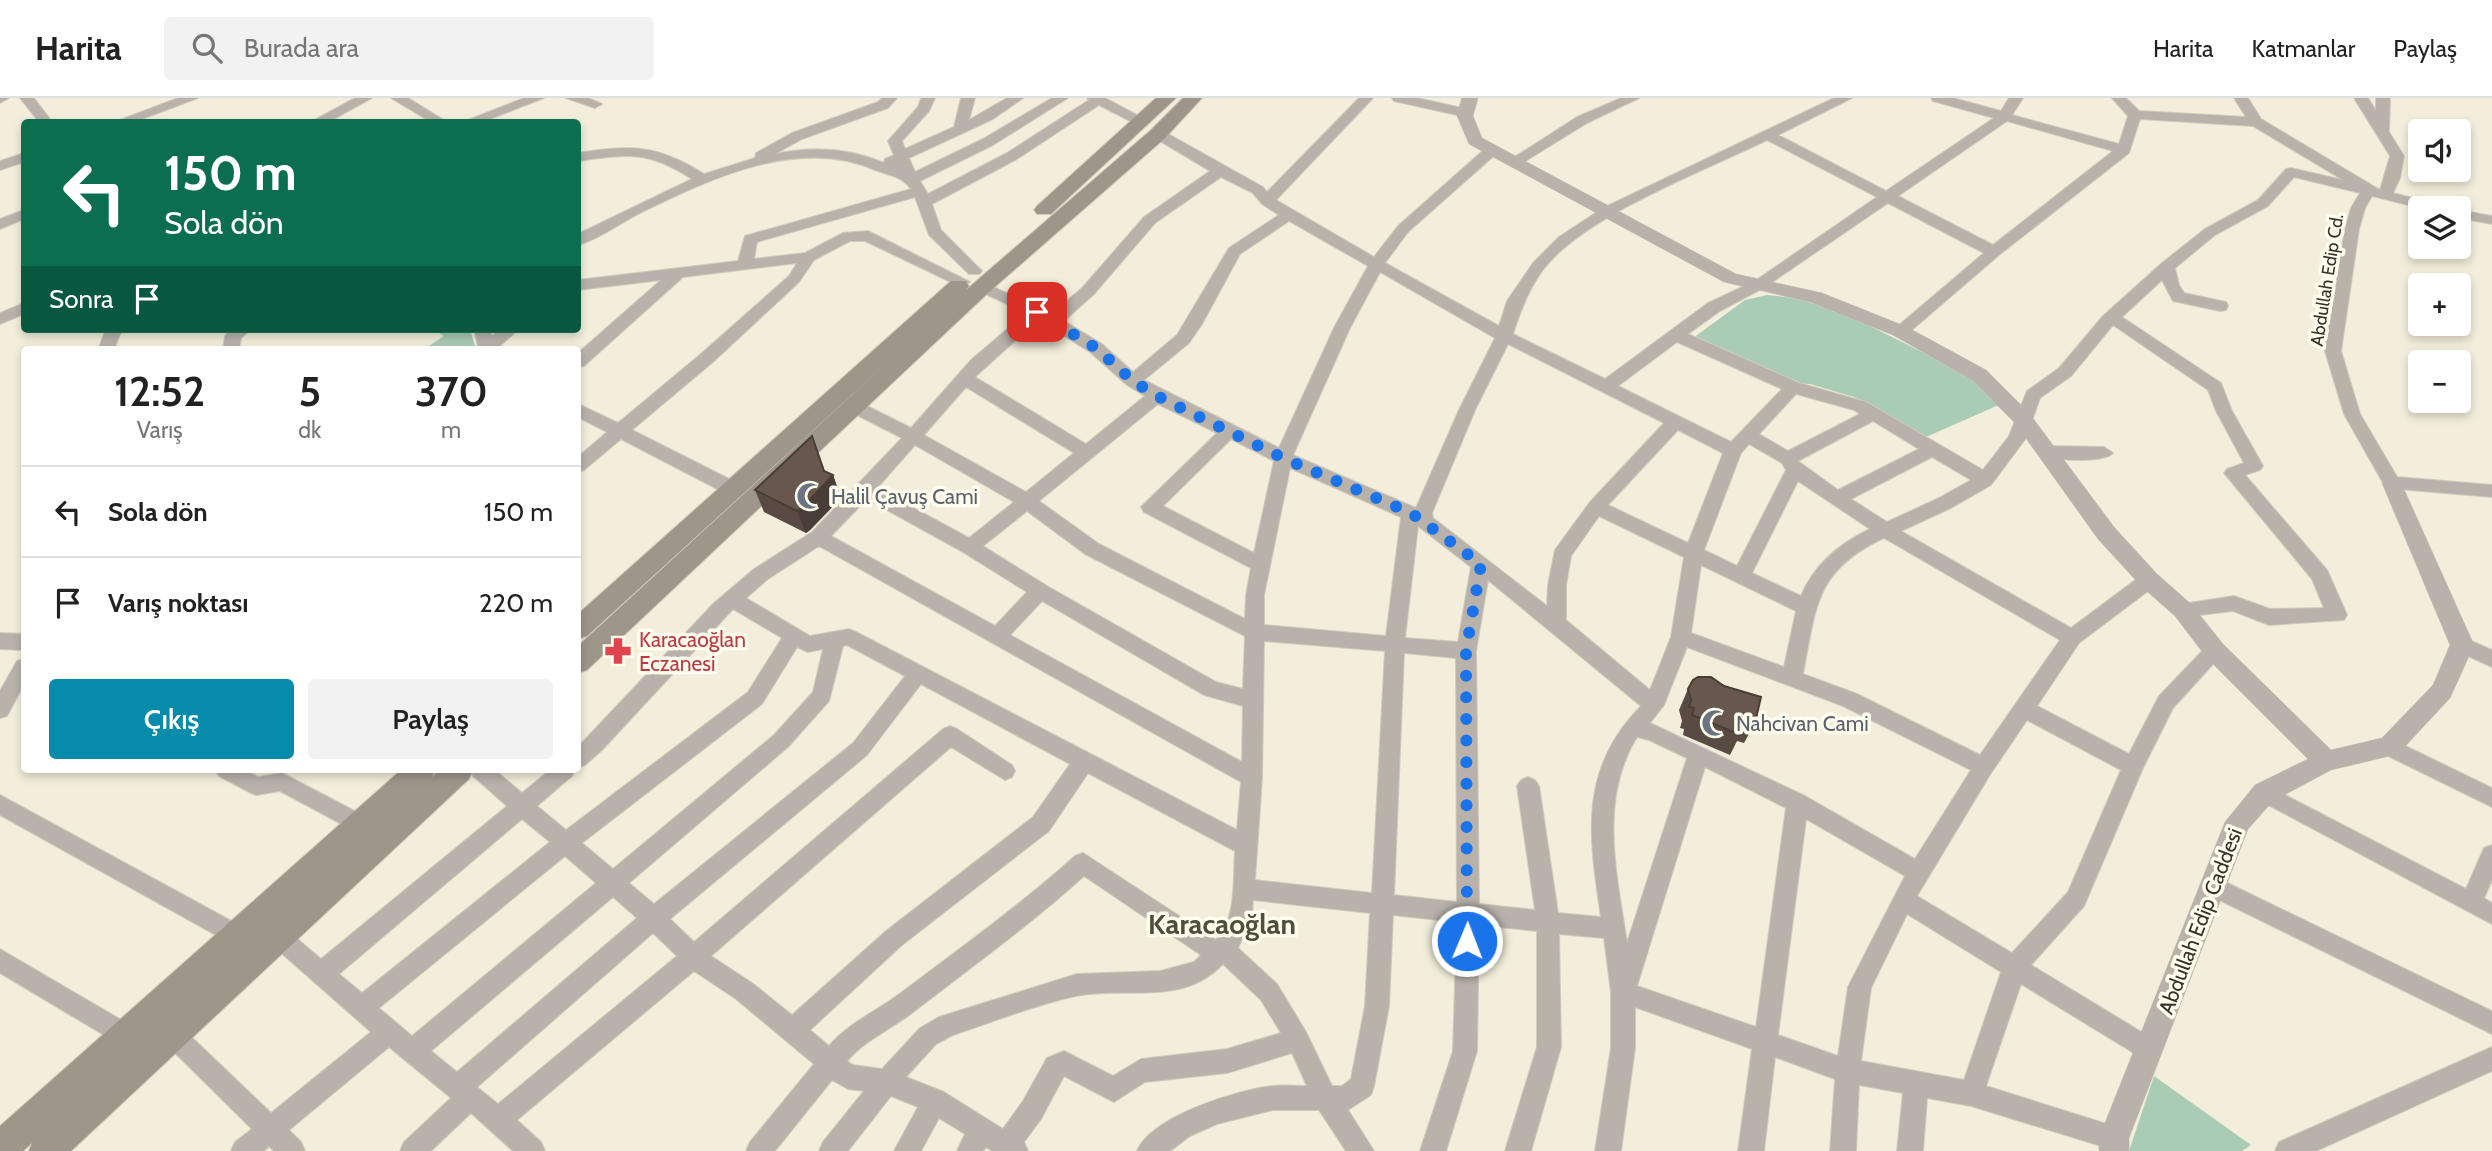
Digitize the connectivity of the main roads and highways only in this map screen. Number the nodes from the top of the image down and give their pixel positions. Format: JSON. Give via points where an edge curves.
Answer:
{"nodes":[{"id":1,"x":1167,"y":98,"type":"edge"},
{"id":2,"x":1194,"y":98,"type":"edge"},
{"id":3,"x":1150,"y":128,"type":"junction"},
{"id":4,"x":973,"y":280,"type":"junction"},
{"id":5,"x":581,"y":626,"type":"edge"},
{"id":6,"x":581,"y":659,"type":"edge"},
{"id":7,"x":418,"y":773,"type":"edge"},
{"id":8,"x":457,"y":773,"type":"edge"},
{"id":9,"x":0,"y":1149,"type":"edge"},
{"id":10,"x":46,"y":1151,"type":"edge"}],
"edges":[{"from":1,"to":3,"type":"main road"},
{"from":2,"to":3,"type":"main road"},
{"from":3,"to":4,"type":"main road"},
{"from":4,"to":5,"type":"main road"},
{"from":4,"to":6,"type":"main road","via":[[855,407]]},
{"from":7,"to":9,"type":"main road"},
{"from":8,"to":10,"type":"main road"}]}
